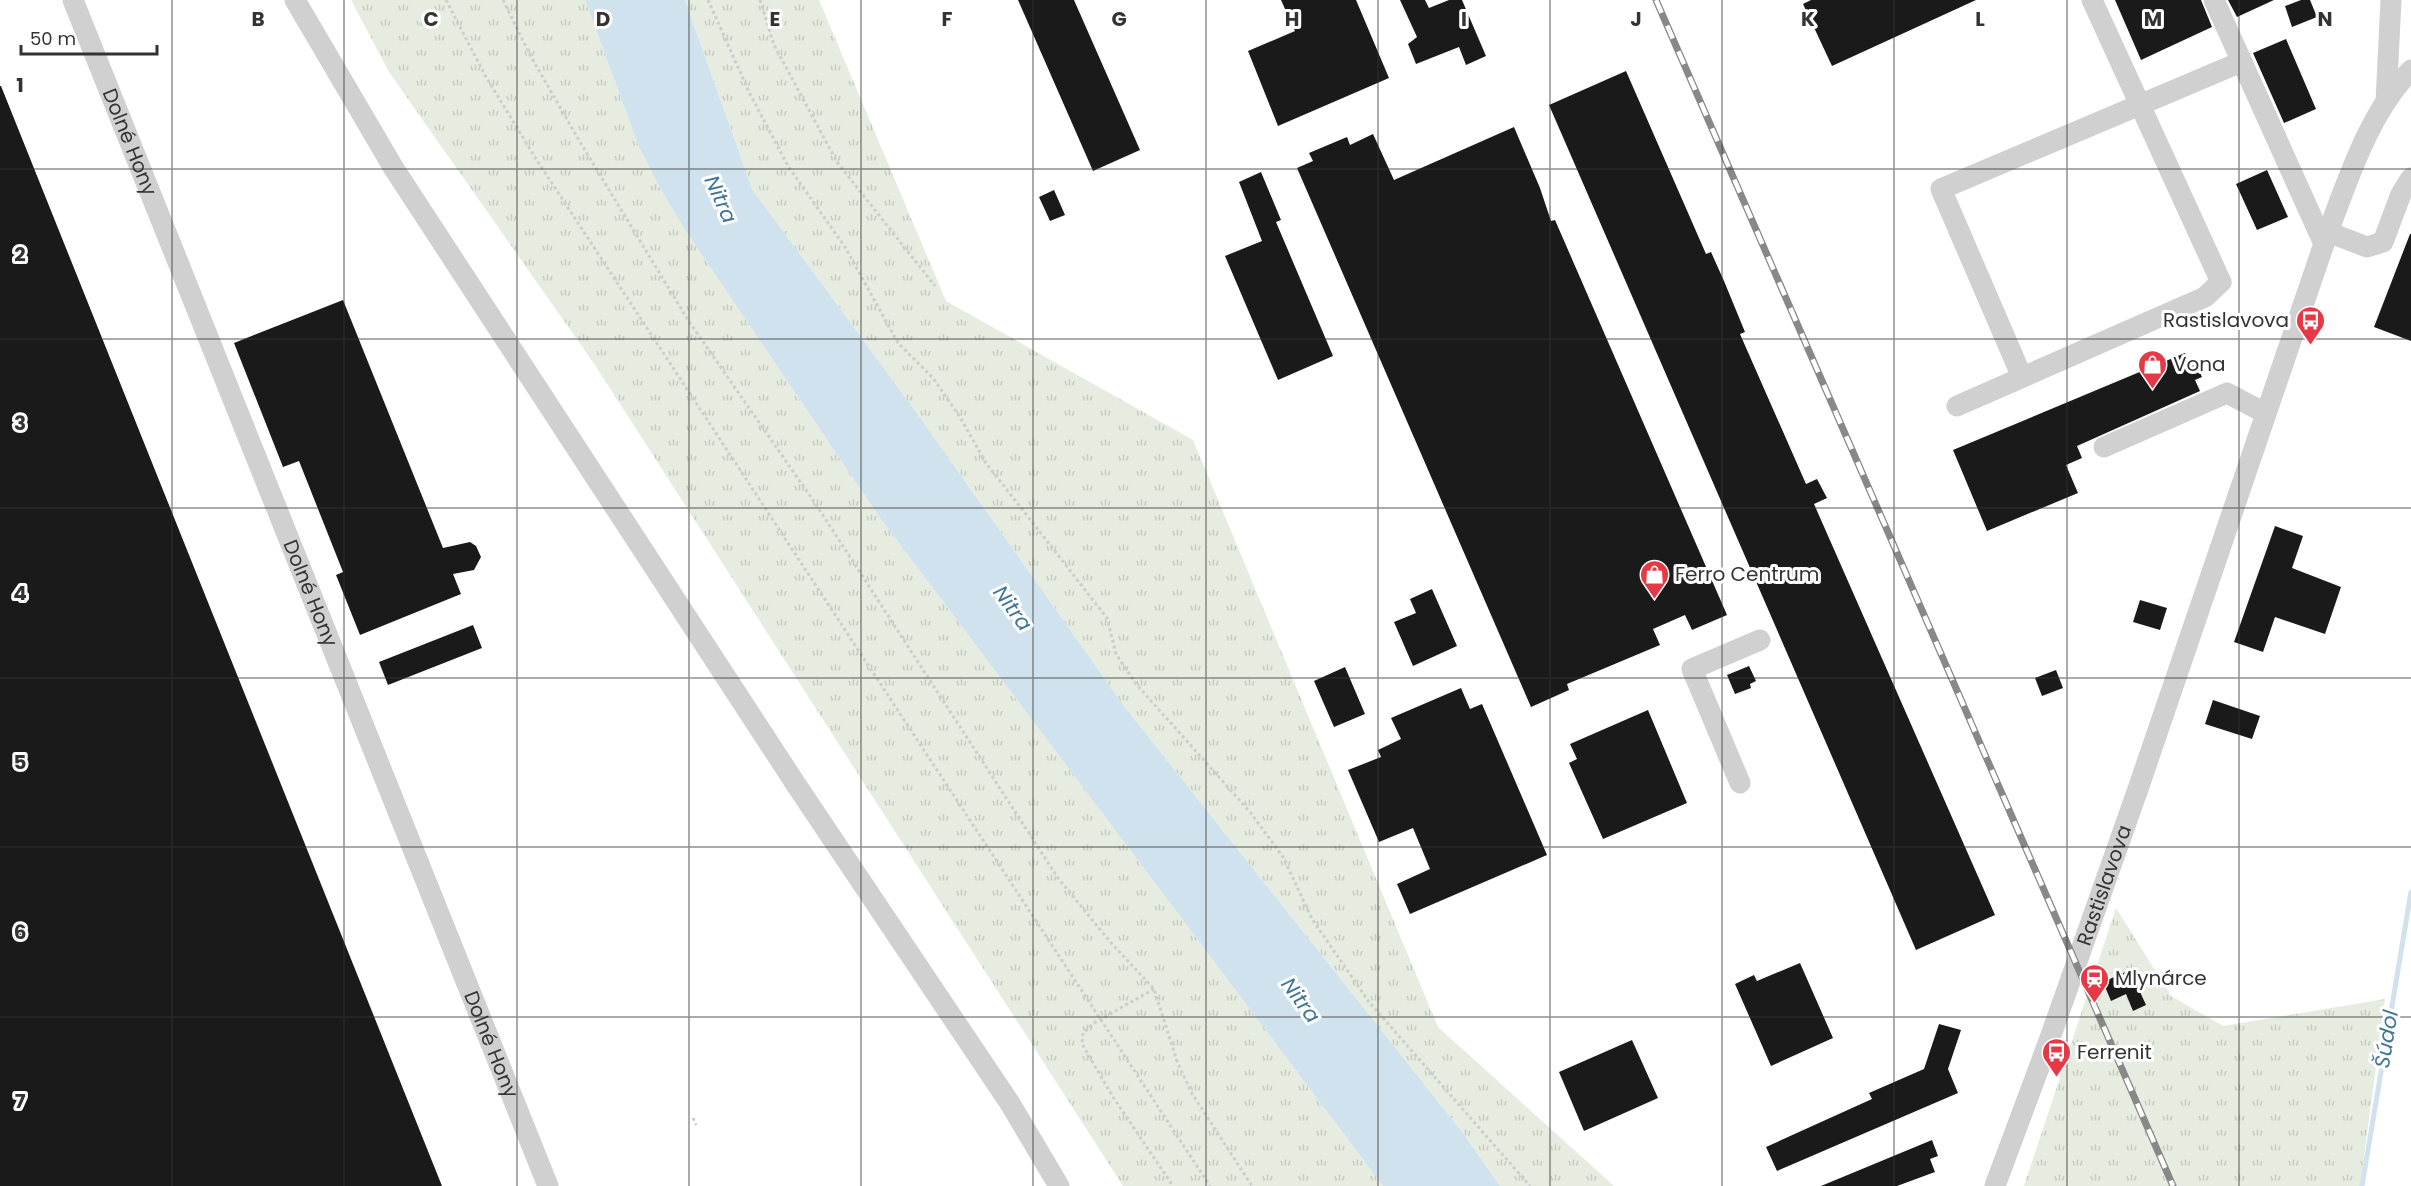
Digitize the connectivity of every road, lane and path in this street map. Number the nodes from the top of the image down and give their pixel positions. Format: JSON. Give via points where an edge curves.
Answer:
{"nodes":[{"id":1,"x":73,"y":0,"type":"edge"},
{"id":2,"x":295,"y":0,"type":"edge"},
{"id":3,"x":446,"y":0,"type":"edge"},
{"id":4,"x":503,"y":0,"type":"edge"},
{"id":5,"x":708,"y":0,"type":"edge"},
{"id":6,"x":760,"y":0,"type":"edge"},
{"id":7,"x":2092,"y":0,"type":"edge"},
{"id":8,"x":2214,"y":0,"type":"edge"},
{"id":9,"x":2391,"y":0,"type":"edge"},
{"id":10,"x":2241,"y":62,"type":"junction"},
{"id":11,"x":2411,"y":70,"type":"edge"},
{"id":12,"x":2386,"y":102,"type":"junction"},
{"id":13,"x":2140,"y":105,"type":"junction"},
{"id":14,"x":2411,"y":177,"type":"edge"},
{"id":15,"x":2326,"y":238,"type":"junction"},
{"id":16,"x":935,"y":286,"type":"dead end"},
{"id":17,"x":2022,"y":378,"type":"junction"},
{"id":18,"x":1956,"y":406,"type":"dead end"},
{"id":19,"x":2265,"y":413,"type":"junction"},
{"id":20,"x":2103,"y":447,"type":"dead end"},
{"id":21,"x":1760,"y":640,"type":"dead end"},
{"id":22,"x":1740,"y":783,"type":"dead end"},
{"id":23,"x":1154,"y":989,"type":"junction"},
{"id":24,"x":1100,"y":1019,"type":"junction"},
{"id":25,"x":693,"y":1118,"type":"dead end"},
{"id":26,"x":696,"y":1125,"type":"dead end"},
{"id":27,"x":548,"y":1186,"type":"edge"},
{"id":28,"x":1059,"y":1186,"type":"edge"},
{"id":29,"x":1173,"y":1186,"type":"edge"},
{"id":30,"x":1210,"y":1186,"type":"edge"},
{"id":31,"x":1252,"y":1186,"type":"edge"},
{"id":32,"x":1530,"y":1186,"type":"edge"},
{"id":33,"x":1995,"y":1186,"type":"edge"}],
"edges":[{"from":1,"to":27,"type":"street","name":"Dolné Hony"},
{"from":2,"to":28,"type":"street","via":[[393,167],[797,786],[1011,1105]]},
{"from":3,"to":24,"type":"path","via":[[485,75],[536,159]]},
{"from":4,"to":23,"type":"path","via":[[530,55],[688,320],[815,503],[1058,878]]},
{"from":5,"to":32,"type":"path","via":[[749,92],[788,166],[845,247],[898,343],[933,378],[986,463],[1107,618],[1116,654],[1136,684],[1251,812],[1283,857],[1312,919],[1369,1002]]},
{"from":6,"to":16,"type":"path","via":[[774,45],[837,162]]},
{"from":7,"to":13,"type":"street"},
{"from":8,"to":10,"type":"street"},
{"from":9,"to":12,"type":"street"},
{"from":10,"to":13,"type":"street"},
{"from":10,"to":15,"type":"street"},
{"from":11,"to":12,"type":"street"},
{"from":12,"to":15,"type":"street","name":"Rastislavova","via":[[2364,144]]},
{"from":13,"to":17,"type":"street","via":[[2221,282],[2205,297]]},
{"from":13,"to":17,"type":"street","via":[[1941,189]]},
{"from":14,"to":15,"type":"street","via":[[2383,242],[2367,247]]},
{"from":15,"to":19,"type":"street","name":"Rastislavova"},
{"from":17,"to":18,"type":"street"},
{"from":19,"to":20,"type":"street","via":[[2227,393]]},
{"from":19,"to":33,"type":"street","name":"Rastislavova","via":[[2138,789]]},
{"from":21,"to":22,"type":"street","via":[[1692,669]]},
{"from":23,"to":24,"type":"path"},
{"from":23,"to":31,"type":"path","via":[[1191,1092]]},
{"from":24,"to":29,"type":"path","via":[[1083,1034],[1086,1054]]},
{"from":24,"to":30,"type":"path"},
{"from":25,"to":26,"type":"path"}]}
